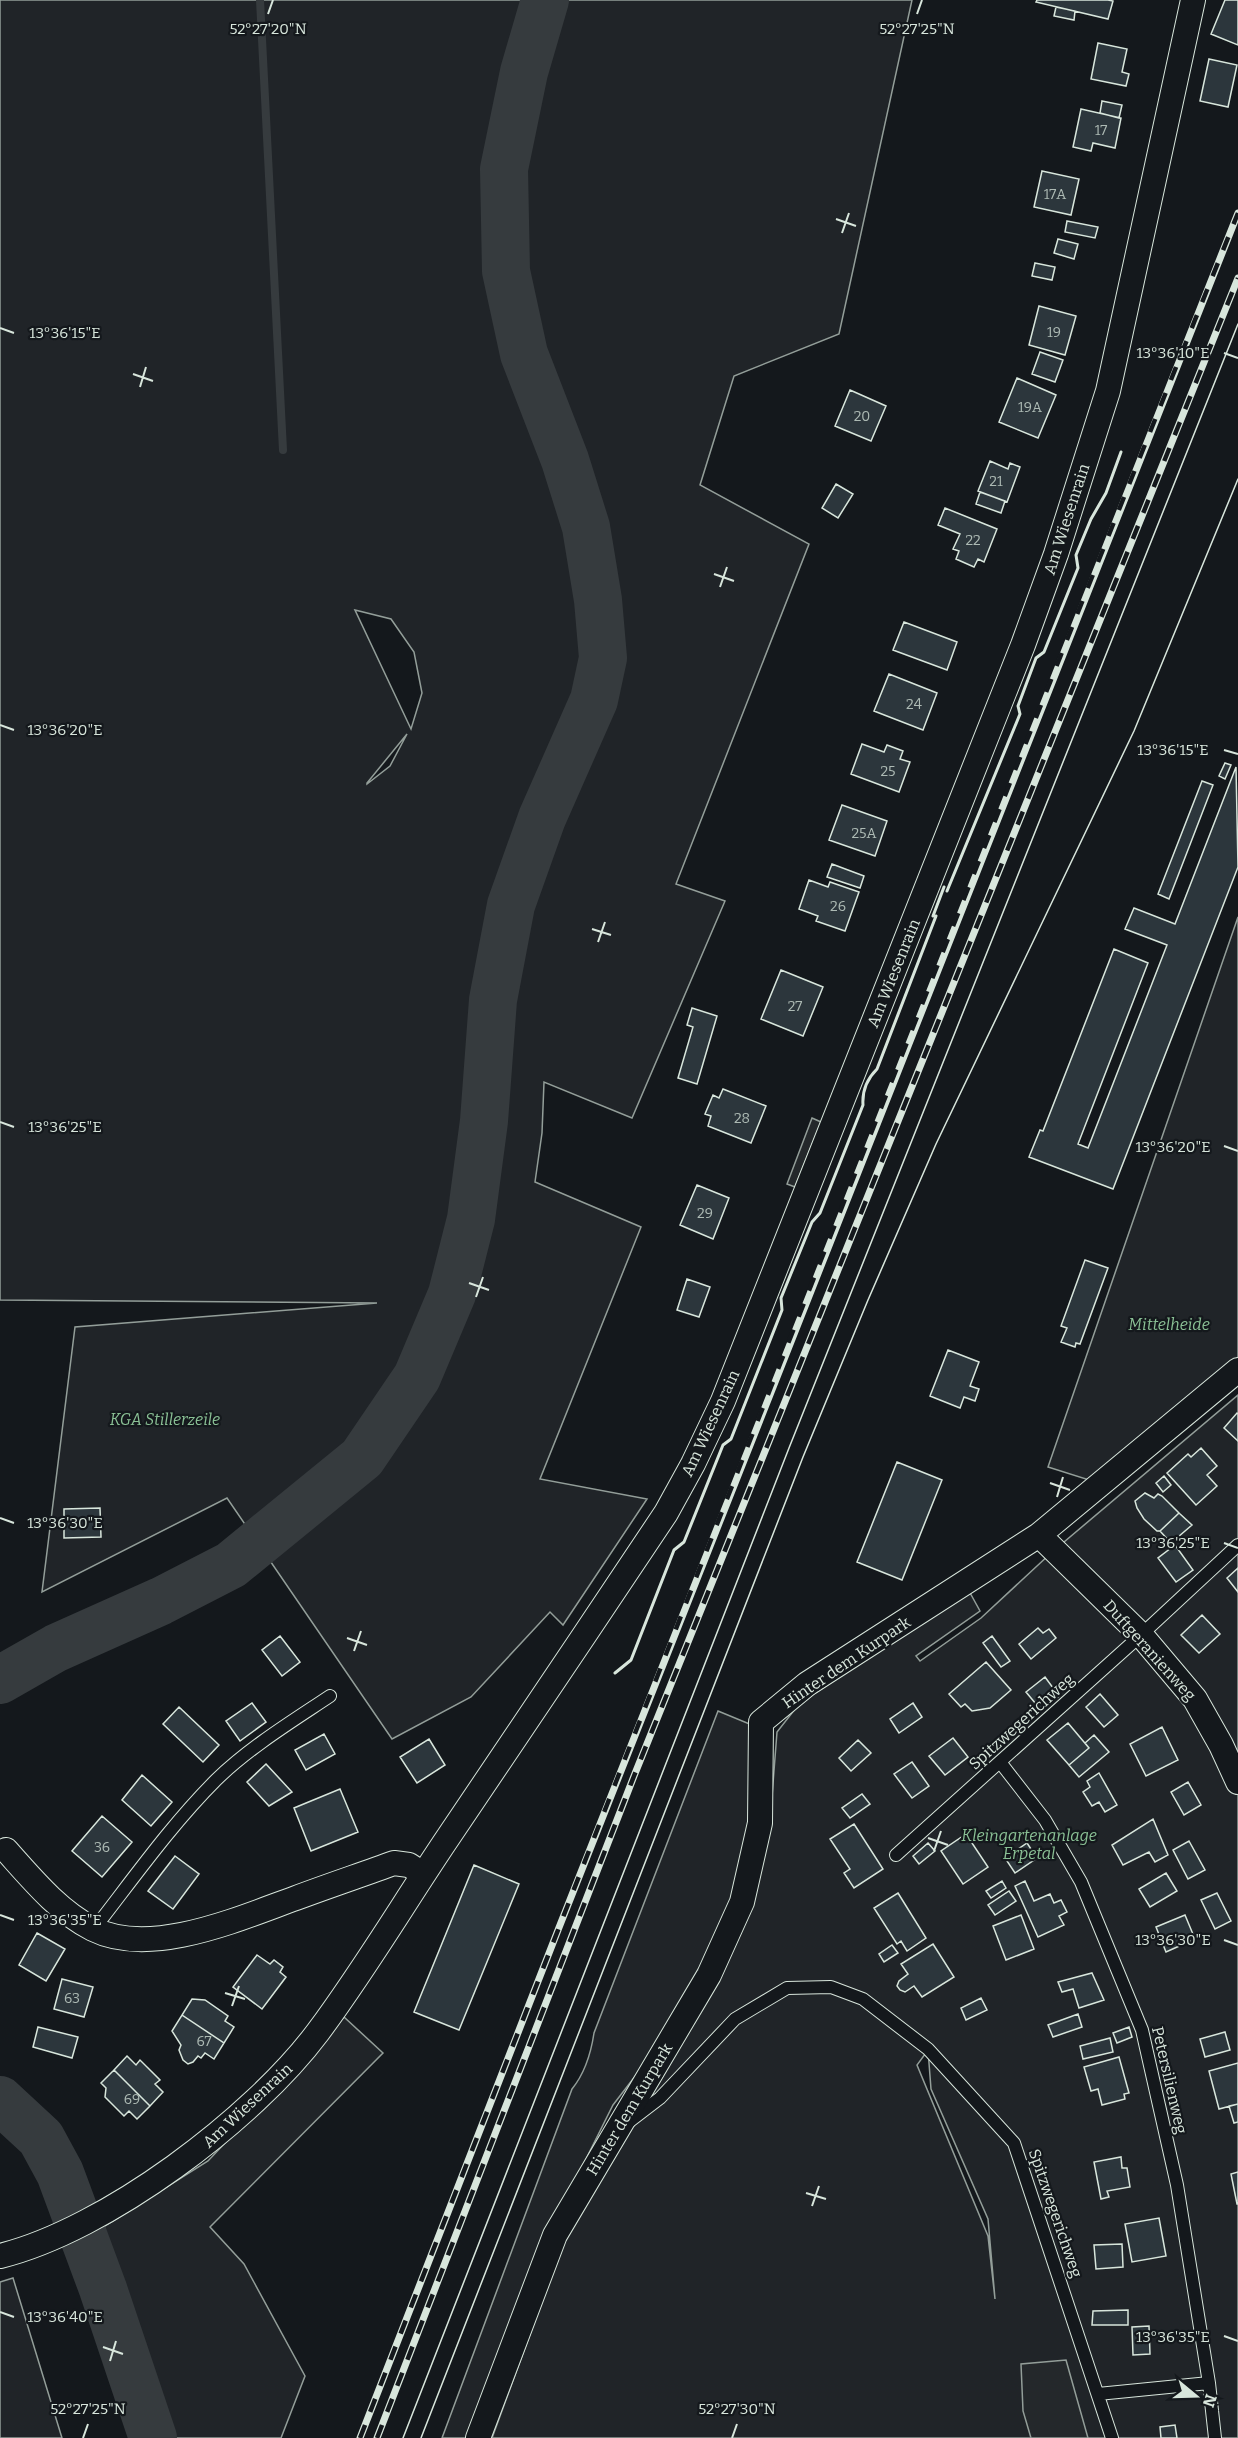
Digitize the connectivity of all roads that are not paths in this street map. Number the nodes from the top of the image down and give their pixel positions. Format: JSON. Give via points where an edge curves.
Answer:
{"nodes":[{"id":1,"x":1194,"y":0,"type":"edge"},
{"id":2,"x":1238,"y":1370,"type":"edge"},
{"id":3,"x":1039,"y":1535,"type":"junction"},
{"id":4,"x":1238,"y":1545,"type":"edge"},
{"id":5,"x":1141,"y":1635,"type":"junction"},
{"id":6,"x":330,"y":1696,"type":"dead end"},
{"id":7,"x":1000,"y":1762,"type":"junction"},
{"id":8,"x":1238,"y":1782,"type":"edge"},
{"id":9,"x":6,"y":1850,"type":"dead end"},
{"id":10,"x":896,"y":1855,"type":"dead end"},
{"id":11,"x":423,"y":1874,"type":"junction"},
{"id":12,"x":94,"y":1929,"type":"junction"},
{"id":13,"x":617,"y":2131,"type":"junction"},
{"id":14,"x":0,"y":2256,"type":"edge"},
{"id":15,"x":1209,"y":2383,"type":"junction"},
{"id":16,"x":1098,"y":2394,"type":"junction"},
{"id":17,"x":478,"y":2438,"type":"edge"},
{"id":18,"x":1113,"y":2438,"type":"edge"},
{"id":19,"x":1215,"y":2438,"type":"edge"}],
"edges":[{"from":1,"to":11,"type":"street","name":"Am Wiesenrain","via":[[1108,391],[1056,554],[723,1401],[666,1513]]},
{"from":2,"to":3,"type":"street","name":"Hinter dem Kurpark"},
{"from":3,"to":5,"type":"street","name":"Duftgeranienweg"},
{"from":3,"to":13,"type":"street","name":"Hinter dem Kurpark","via":[[807,1684],[761,1722],[760,1823],[742,1902],[709,1975]]},
{"from":4,"to":5,"type":"lane","name":"Spitzwegerichweg"},
{"from":5,"to":7,"type":"lane","name":"Spitzwegerichweg"},
{"from":5,"to":8,"type":"street","name":"Duftgeranienweg","via":[[1195,1699]]},
{"from":6,"to":12,"type":"lane","via":[[251,1749],[216,1781]]},
{"from":7,"to":10,"type":"lane","name":"Spitzwegerichweg"},
{"from":7,"to":15,"type":"lane","name":"Petersilienweg","via":[[1045,1820],[1081,1882],[1142,2030],[1177,2185]]},
{"from":9,"to":12,"type":"street","via":[[47,1896]]},
{"from":11,"to":12,"type":"street","via":[[409,1865],[394,1863],[232,1921],[150,1939],[123,1938]]},
{"from":11,"to":14,"type":"street","name":"Am Wiesenrain","via":[[351,1986],[278,2080],[204,2145],[127,2199],[54,2237]]},
{"from":13,"to":16,"type":"lane","name":"Spitzwegerichweg","via":[[660,2098],[735,2019],[787,1988],[831,1987],[863,1999],[928,2049],[1014,2143]]},
{"from":13,"to":17,"type":"street","name":"Hinter dem Kurpark","via":[[555,2235]]},
{"from":15,"to":16,"type":"lane"},
{"from":15,"to":19,"type":"lane","name":"Petersilienweg"},
{"from":16,"to":18,"type":"lane","name":"Spitzwegerichweg"}]}
